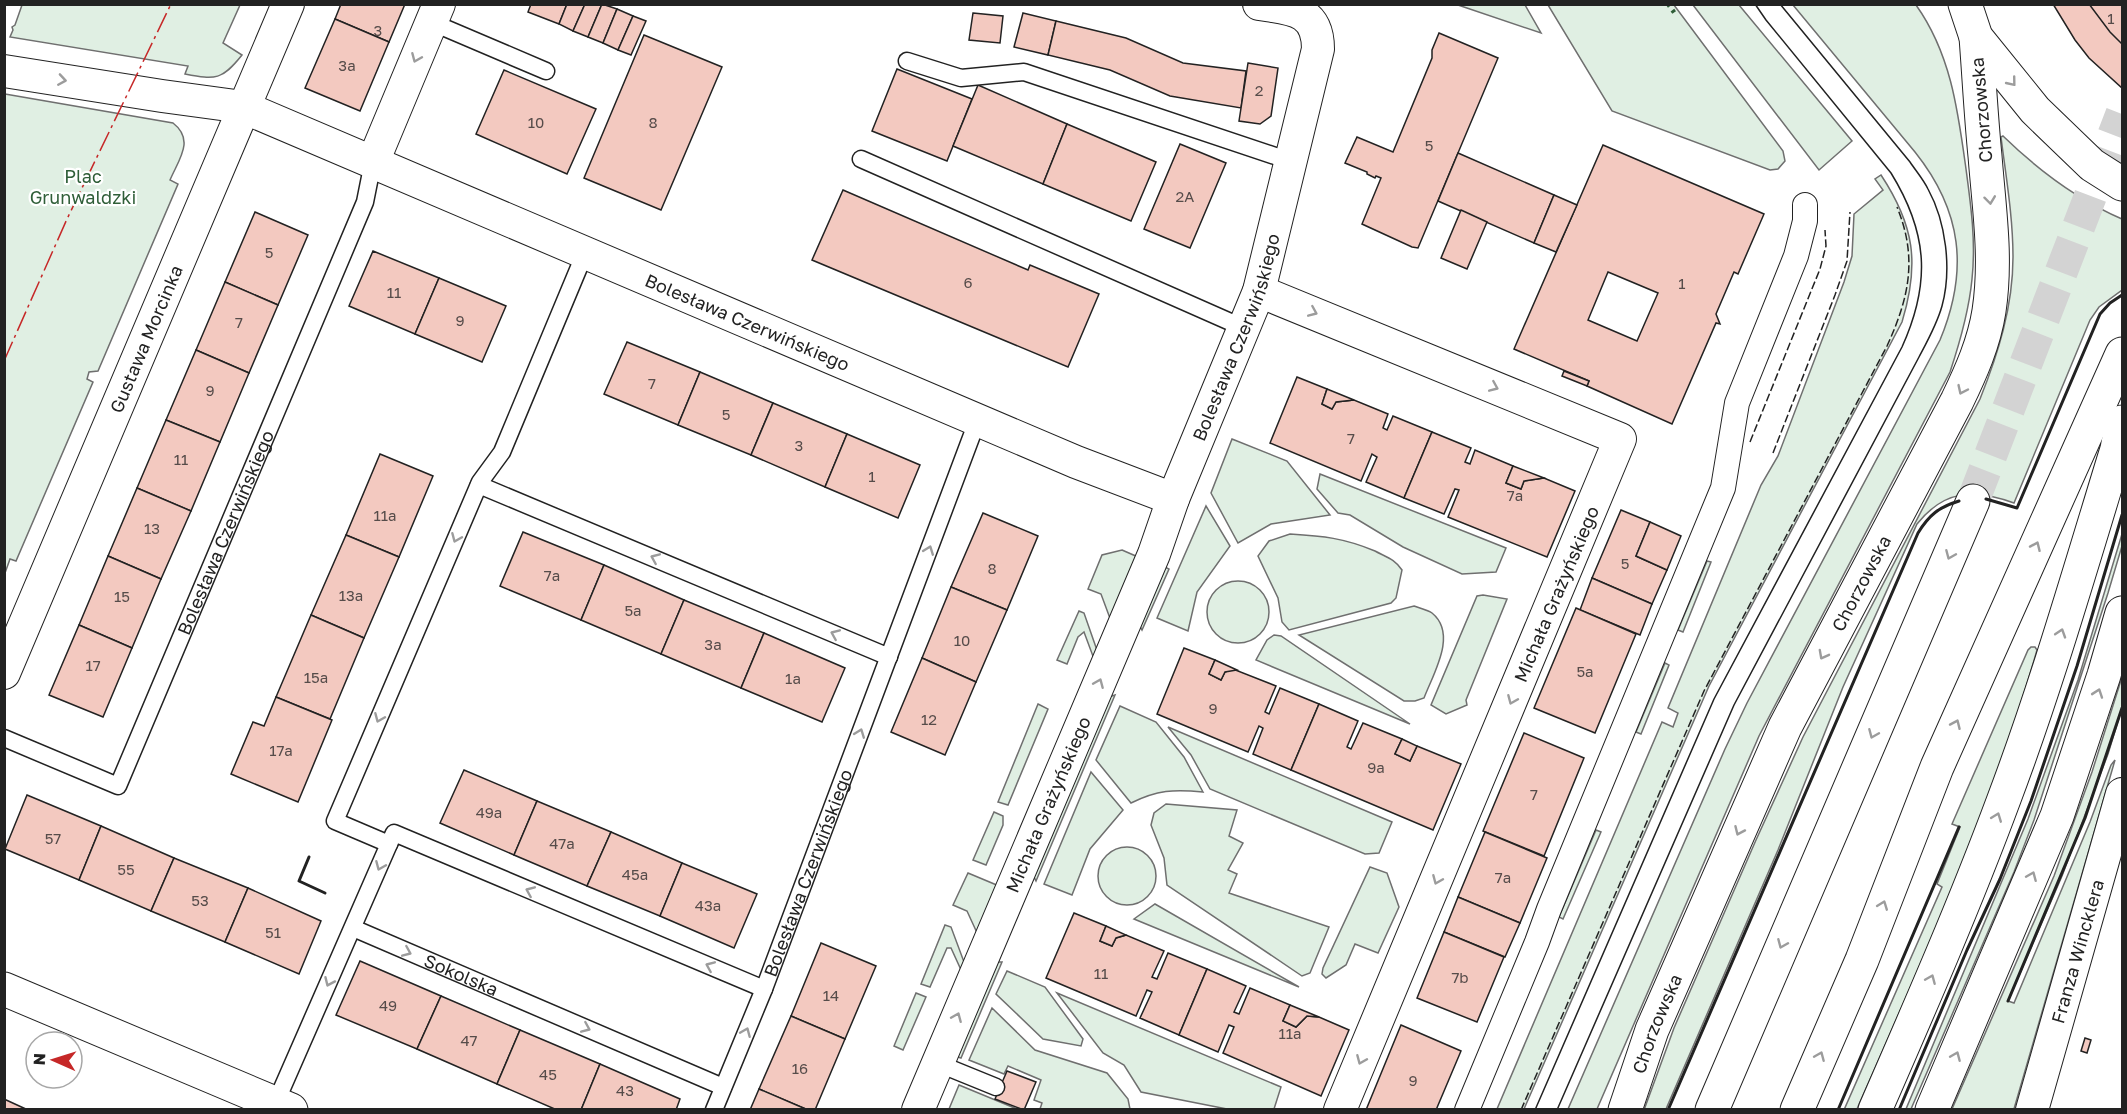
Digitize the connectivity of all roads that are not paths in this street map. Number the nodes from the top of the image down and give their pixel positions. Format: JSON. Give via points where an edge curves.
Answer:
{"nodes":[{"id":1,"x":288,"y":4,"type":"edge"},
{"id":2,"x":1259,"y":4,"type":"edge"},
{"id":3,"x":435,"y":13,"type":"edge"},
{"id":4,"x":1966,"y":15,"type":"edge"},
{"id":5,"x":907,"y":60,"type":"dead end"},
{"id":6,"x":4,"y":71,"type":"edge"},
{"id":7,"x":546,"y":71,"type":"dead end"},
{"id":8,"x":243,"y":107,"type":"junction"},
{"id":9,"x":861,"y":159,"type":"dead end"},
{"id":10,"x":1290,"y":161,"type":"junction"},
{"id":11,"x":373,"y":162,"type":"junction"},
{"id":12,"x":2122,"y":184,"type":"edge"},
{"id":13,"x":1805,"y":205,"type":"dead end"},
{"id":14,"x":585,"y":253,"type":"junction"},
{"id":15,"x":1259,"y":291,"type":"junction"},
{"id":16,"x":1244,"y":328,"type":"junction"},
{"id":17,"x":2122,"y":354,"type":"edge"},
{"id":18,"x":978,"y":419,"type":"junction"},
{"id":19,"x":2122,"y":422,"type":"edge"},
{"id":20,"x":479,"y":485,"type":"junction"},
{"id":21,"x":1173,"y":500,"type":"junction"},
{"id":22,"x":1973,"y":501,"type":"tunnel mouth"},
{"id":23,"x":2122,"y":613,"type":"edge"},
{"id":24,"x":889,"y":657,"type":"junction"},
{"id":25,"x":4,"y":673,"type":"edge"},
{"id":26,"x":4,"y":738,"type":"edge"},
{"id":27,"x":2122,"y":794,"type":"edge"},
{"id":28,"x":389,"y":844,"type":"junction"},
{"id":29,"x":353,"y":928,"type":"junction"},
{"id":30,"x":764,"y":988,"type":"junction"},
{"id":31,"x":4,"y":989,"type":"edge"},
{"id":32,"x":938,"y":1063,"type":"junction"},
{"id":33,"x":723,"y":1086,"type":"junction"},
{"id":34,"x":996,"y":1087,"type":"dead end"},
{"id":35,"x":280,"y":1107,"type":"edge"},
{"id":36,"x":714,"y":1110,"type":"edge"},
{"id":37,"x":918,"y":1110,"type":"edge"},
{"id":38,"x":1340,"y":1110,"type":"edge"},
{"id":39,"x":1467,"y":1110,"type":"edge"},
{"id":40,"x":1625,"y":1110,"type":"edge"},
{"id":41,"x":1712,"y":1110,"type":"edge"},
{"id":42,"x":1797,"y":1110,"type":"edge"},
{"id":43,"x":1875,"y":1110,"type":"edge"},
{"id":44,"x":1932,"y":1110,"type":"edge"},
{"id":45,"x":2032,"y":1110,"type":"edge"}],
"edges":[{"from":1,"to":8,"type":"street","name":"Gustawa Morcinka"},
{"from":2,"to":10,"type":"street","name":"Bolesława Czerwińskiego","via":[[1298,10],[1309,18],[1316,31],[1318,49]]},
{"from":3,"to":7,"type":"lane"},
{"from":3,"to":11,"type":"street","name":"Bolesława Czerwińskiego","one_way":true},
{"from":4,"to":12,"type":"main road","one_way":true,"via":[[2035,110],[2092,165]]},
{"from":4,"to":40,"type":"main road","name":"Chorzowska","one_way":true,"via":[[1993,226],[1989,312],[1977,359],[1785,726],[1653,1030]]},
{"from":5,"to":10,"type":"lane","via":[[961,78],[1024,72]]},
{"from":6,"to":8,"type":"street","name":"Bolesława Czerwińskiego","one_way":true},
{"from":8,"to":11,"type":"street","name":"Bolesława Czerwińskiego"},
{"from":8,"to":25,"type":"street","name":"Gustawa Morcinka"},
{"from":9,"to":16,"type":"lane"},
{"from":10,"to":15,"type":"street","name":"Bolesława Czerwińskiego"},
{"from":11,"to":14,"type":"street","name":"Bolesława Czerwińskiego"},
{"from":11,"to":26,"type":"lane","name":"Bolesława Czerwińskiego","via":[[365,202],[118,786]]},
{"from":13,"to":39,"type":"street","via":[[1796,256],[1737,403],[1723,488]]},
{"from":14,"to":18,"type":"street","name":"Bolesława Czerwińskiego"},
{"from":14,"to":20,"type":"lane","via":[[502,452]]},
{"from":15,"to":16,"type":"street","name":"Bolesława Czerwińskiego"},
{"from":15,"to":38,"type":"street","name":"Michała Grażyńskiego","one_way":true,"via":[[1620,440]]},
{"from":16,"to":21,"type":"street","name":"Bolesława Czerwińskiego"},
{"from":42,"to":17,"type":"main road","one_way":true,"via":[[1862,960],[1937,767]]},
{"from":18,"to":21,"type":"street","name":"Bolesława Czerwińskiego"},
{"from":24,"to":18,"type":"lane","name":"Bolesława Czerwińskiego","one_way":true},
{"from":43,"to":19,"type":"main road","one_way":true,"via":[[2005,798],[2068,611]]},
{"from":24,"to":20,"type":"lane","one_way":true},
{"from":20,"to":28,"type":"lane","one_way":true,"via":[[335,820]]},
{"from":32,"to":21,"type":"street","name":"Michała Grażyńskiego","one_way":true,"via":[[1154,554]]},
{"from":22,"to":41,"type":"main road","one_way":true},
{"from":44,"to":23,"type":"main road","one_way":true,"via":[[2057,816]]},
{"from":30,"to":24,"type":"lane","name":"Bolesława Czerwińskiego","one_way":true},
{"from":27,"to":45,"type":"street","name":"Franza Wincklera"},
{"from":28,"to":29,"type":"lane","one_way":true},
{"from":30,"to":28,"type":"lane","one_way":true,"via":[[394,833]]},
{"from":29,"to":33,"type":"lane","name":"Sokolska","one_way":true},
{"from":29,"to":35,"type":"lane","one_way":true},
{"from":33,"to":30,"type":"lane","name":"Bolesława Czerwińskiego","one_way":true},
{"from":31,"to":35,"type":"main road"},
{"from":32,"to":34,"type":"lane"},
{"from":32,"to":37,"type":"street","name":"Michała Grażyńskiego"},
{"from":33,"to":36,"type":"lane"}]}
